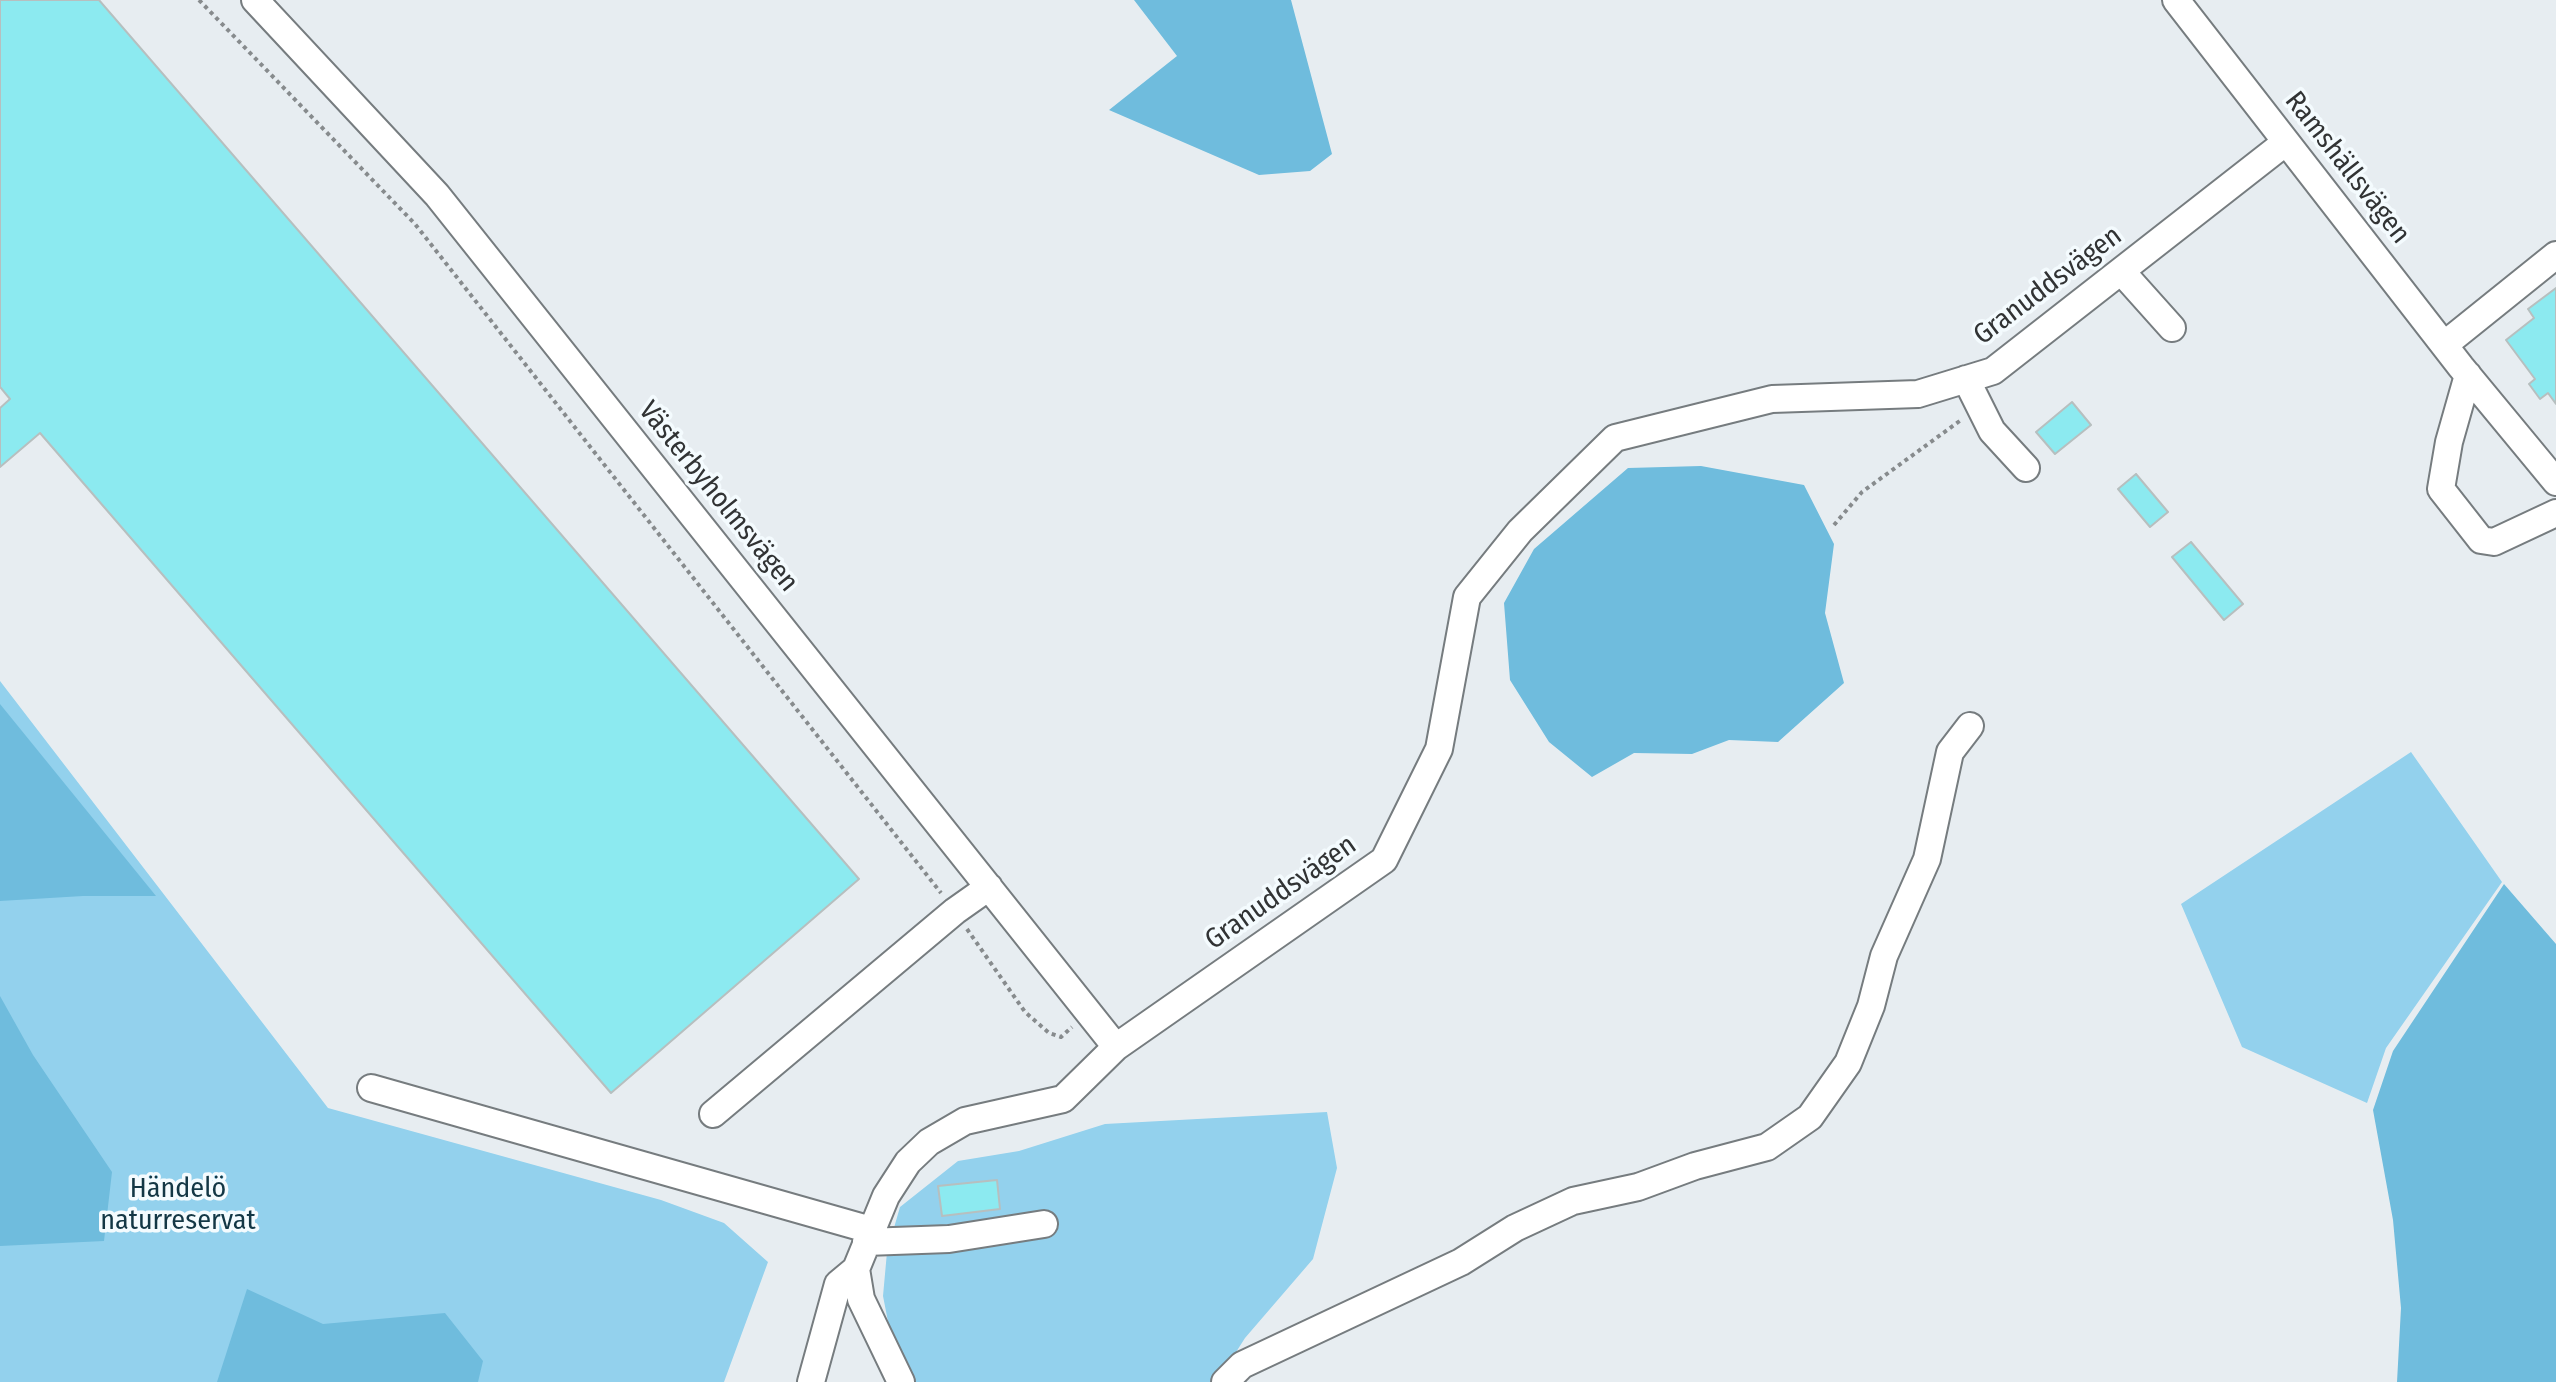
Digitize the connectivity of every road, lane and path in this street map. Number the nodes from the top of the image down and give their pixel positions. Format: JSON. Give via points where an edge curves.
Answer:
{"nodes":[{"id":1,"x":199,"y":0,"type":"edge"},
{"id":2,"x":255,"y":0,"type":"edge"},
{"id":3,"x":2176,"y":0,"type":"edge"},
{"id":4,"x":2286,"y":142,"type":"junction"},
{"id":5,"x":2556,"y":255,"type":"edge"},
{"id":6,"x":2121,"y":271,"type":"junction"},
{"id":7,"x":2172,"y":328,"type":"dead end"},
{"id":8,"x":2444,"y":345,"type":"junction"},
{"id":9,"x":2468,"y":375,"type":"junction"},
{"id":10,"x":1966,"y":379,"type":"junction"},
{"id":11,"x":1979,"y":407,"type":"junction"},
{"id":12,"x":2026,"y":468,"type":"dead end"},
{"id":13,"x":2556,"y":482,"type":"edge"},
{"id":14,"x":2556,"y":513,"type":"edge"},
{"id":15,"x":1834,"y":525,"type":"dead end"},
{"id":16,"x":1970,"y":726,"type":"dead end"},
{"id":17,"x":989,"y":887,"type":"junction"},
{"id":18,"x":955,"y":911,"type":"junction"},
{"id":19,"x":1089,"y":1013,"type":"junction"},
{"id":20,"x":1116,"y":1047,"type":"junction"},
{"id":21,"x":371,"y":1088,"type":"dead end"},
{"id":22,"x":713,"y":1114,"type":"dead end"},
{"id":23,"x":1044,"y":1224,"type":"dead end"},
{"id":24,"x":869,"y":1236,"type":"junction"},
{"id":25,"x":856,"y":1269,"type":"junction"},
{"id":26,"x":811,"y":1382,"type":"edge"},
{"id":27,"x":901,"y":1382,"type":"edge"},
{"id":28,"x":1225,"y":1382,"type":"edge"}],
"edges":[{"from":1,"to":18,"type":"path","via":[[415,224]]},
{"from":2,"to":17,"type":"street","name":"Västerbyholmsvägen","via":[[437,195]]},
{"from":3,"to":4,"type":"street","name":"Ramshällsvägen"},
{"from":4,"to":6,"type":"street","name":"Granuddsvägen"},
{"from":4,"to":8,"type":"street","name":"Ramshällsvägen"},
{"from":5,"to":8,"type":"street"},
{"from":6,"to":7,"type":"street"},
{"from":6,"to":10,"type":"street","name":"Granuddsvägen","via":[[1993,371]]},
{"from":8,"to":9,"type":"street","name":"Ramshällsvägen"},
{"from":9,"to":13,"type":"street","name":"Ramshällsvägen"},
{"from":9,"to":14,"type":"street","via":[[2441,489],[2481,540],[2494,542]]},
{"from":10,"to":11,"type":"street"},
{"from":10,"to":20,"type":"street","name":"Granuddsvägen","via":[[1918,394],[1772,399],[1615,438],[1520,531],[1467,597],[1439,749],[1384,860]]},
{"from":11,"to":12,"type":"street","via":[[1992,431]]},
{"from":11,"to":15,"type":"path","via":[[1862,492]]},
{"from":16,"to":28,"type":"street","via":[[1950,752],[1927,859],[1884,956],[1848,1063],[1810,1117],[1767,1147],[1573,1201],[1515,1228],[1461,1262],[1242,1365]]},
{"from":17,"to":18,"type":"street"},
{"from":17,"to":19,"type":"street","name":"Västerbyholmsvägen"},
{"from":18,"to":19,"type":"path","via":[[1025,1012],[1049,1033],[1061,1037]]},
{"from":18,"to":22,"type":"street"},
{"from":19,"to":20,"type":"street","name":"Västerbyholmsvägen"},
{"from":20,"to":24,"type":"street","name":"Granuddsvägen","via":[[1063,1099],[965,1121],[929,1142],[886,1196]]},
{"from":21,"to":24,"type":"street"},
{"from":23,"to":24,"type":"street","via":[[949,1239]]},
{"from":24,"to":25,"type":"street","name":"Granuddsvägen"},
{"from":25,"to":26,"type":"street","name":"Granuddsvägen","via":[[838,1284]]},
{"from":25,"to":27,"type":"street","via":[[861,1299]]}]}
